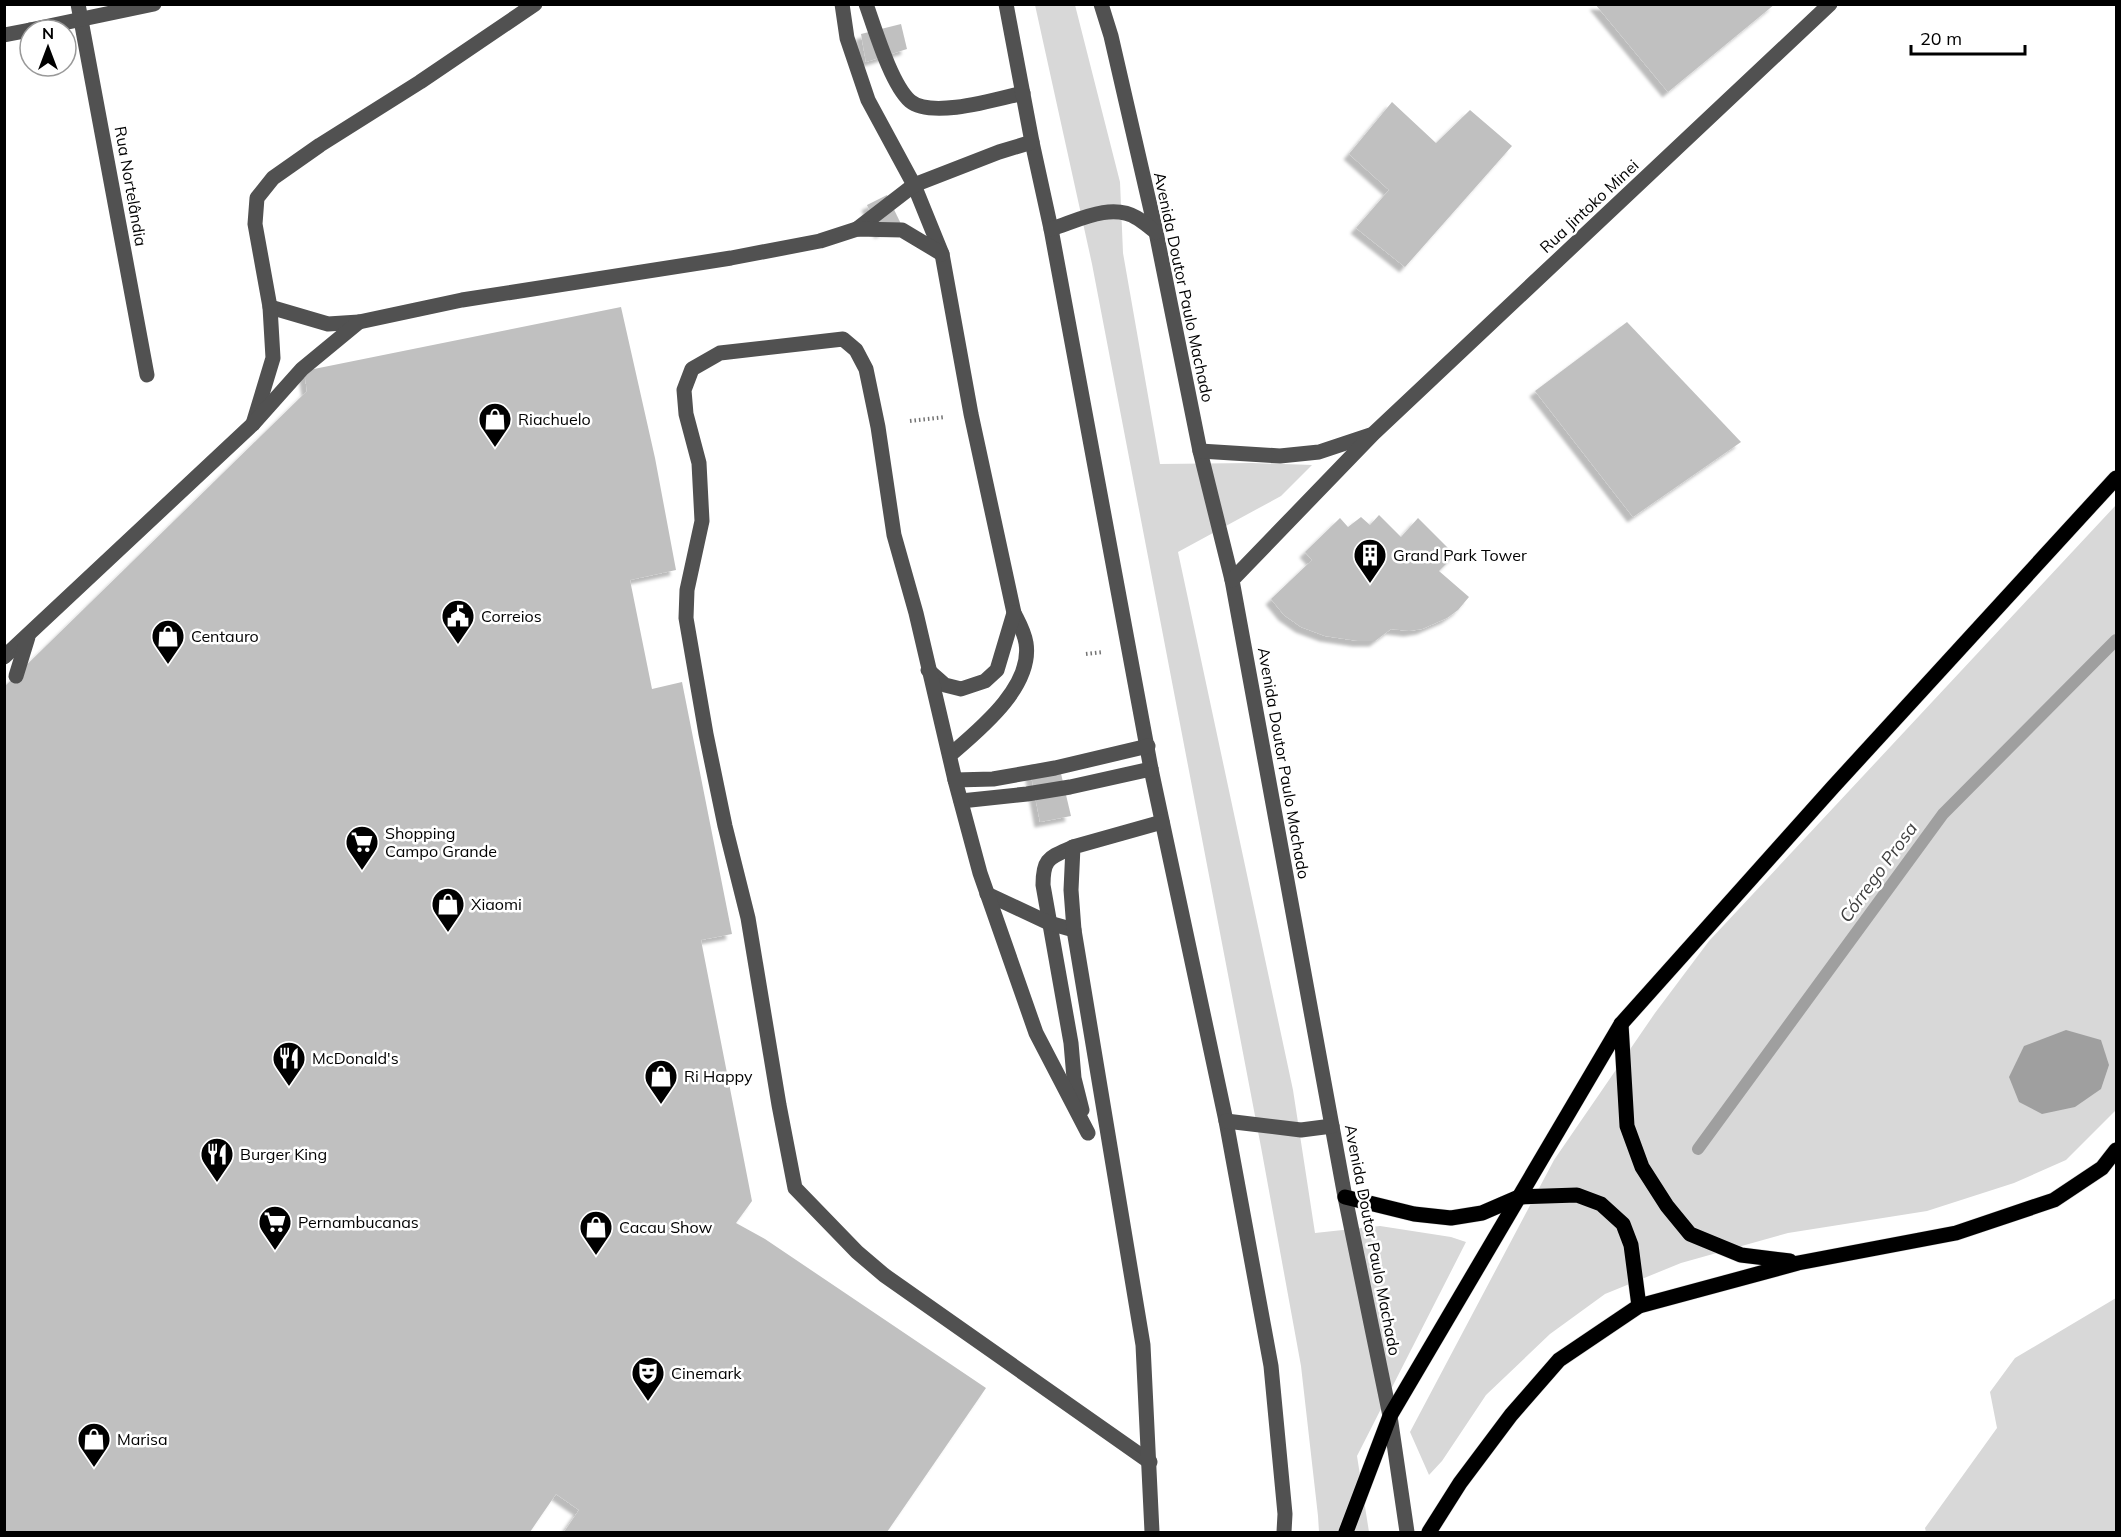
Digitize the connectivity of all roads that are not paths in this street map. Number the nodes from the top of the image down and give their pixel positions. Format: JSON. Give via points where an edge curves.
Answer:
{"nodes":[{"id":1,"x":78,"y":4,"type":"edge"},
{"id":2,"x":154,"y":4,"type":"edge"},
{"id":3,"x":535,"y":4,"type":"edge"},
{"id":4,"x":842,"y":4,"type":"edge"},
{"id":5,"x":866,"y":4,"type":"edge"},
{"id":6,"x":1006,"y":4,"type":"edge"},
{"id":7,"x":1101,"y":4,"type":"edge"},
{"id":8,"x":1108,"y":4,"type":"edge"},
{"id":9,"x":1830,"y":4,"type":"edge"},
{"id":10,"x":82,"y":21,"type":"junction"},
{"id":11,"x":78,"y":22,"type":"edge"},
{"id":12,"x":1111,"y":36,"type":"junction"},
{"id":13,"x":1023,"y":93,"type":"junction"},
{"id":14,"x":1032,"y":142,"type":"junction"},
{"id":15,"x":914,"y":185,"type":"junction"},
{"id":16,"x":857,"y":229,"type":"junction"},
{"id":17,"x":1051,"y":229,"type":"junction"},
{"id":18,"x":1156,"y":232,"type":"junction"},
{"id":19,"x":942,"y":254,"type":"junction"},
{"id":20,"x":270,"y":307,"type":"junction"},
{"id":21,"x":359,"y":322,"type":"junction"},
{"id":22,"x":147,"y":375,"type":"dead end"},
{"id":23,"x":253,"y":424,"type":"junction"},
{"id":24,"x":1373,"y":434,"type":"junction"},
{"id":25,"x":1200,"y":451,"type":"junction"},
{"id":26,"x":2116,"y":478,"type":"edge"},
{"id":27,"x":1232,"y":580,"type":"junction"},
{"id":28,"x":1014,"y":613,"type":"junction"},
{"id":29,"x":29,"y":634,"type":"junction"},
{"id":30,"x":4,"y":657,"type":"edge"},
{"id":31,"x":928,"y":670,"type":"junction"},
{"id":32,"x":16,"y":676,"type":"dead end"},
{"id":33,"x":1148,"y":746,"type":"junction"},
{"id":34,"x":950,"y":755,"type":"junction"},
{"id":35,"x":1151,"y":769,"type":"junction"},
{"id":36,"x":955,"y":780,"type":"junction"},
{"id":37,"x":961,"y":801,"type":"junction"},
{"id":38,"x":1162,"y":822,"type":"junction"},
{"id":39,"x":1073,"y":848,"type":"junction"},
{"id":40,"x":987,"y":894,"type":"junction"},
{"id":41,"x":1049,"y":923,"type":"junction"},
{"id":42,"x":1074,"y":930,"type":"junction"},
{"id":43,"x":1621,"y":1024,"type":"junction"},
{"id":44,"x":1226,"y":1121,"type":"junction"},
{"id":45,"x":1108,"y":1126,"type":"junction"},
{"id":46,"x":1332,"y":1126,"type":"junction"},
{"id":47,"x":1088,"y":1133,"type":"junction"},
{"id":48,"x":2116,"y":1150,"type":"edge"},
{"id":49,"x":1345,"y":1197,"type":"junction"},
{"id":50,"x":1519,"y":1197,"type":"junction"},
{"id":51,"x":1798,"y":1263,"type":"junction"},
{"id":52,"x":1639,"y":1306,"type":"junction"},
{"id":53,"x":1390,"y":1416,"type":"junction"},
{"id":54,"x":1150,"y":1462,"type":"junction"},
{"id":55,"x":1152,"y":1533,"type":"edge"},
{"id":56,"x":1284,"y":1533,"type":"edge"},
{"id":57,"x":1346,"y":1533,"type":"edge"},
{"id":58,"x":1407,"y":1533,"type":"edge"},
{"id":59,"x":1429,"y":1533,"type":"edge"}],
"edges":[{"from":1,"to":10,"type":"street","name":"Rua Nortelândia"},
{"from":2,"to":10,"type":"street"},
{"from":3,"to":20,"type":"street","via":[[273,178],[257,198],[255,224]]},
{"from":4,"to":15,"type":"street","via":[[847,38],[867,100]]},
{"from":5,"to":13,"type":"street","via":[[897,84],[911,102],[952,109]]},
{"from":6,"to":13,"type":"street"},
{"from":7,"to":12,"type":"street","name":"Avenida Doutor Paulo Machado"},
{"from":8,"to":12,"type":"street"},
{"from":9,"to":24,"type":"street","name":"Rua Jintoko Minei"},
{"from":10,"to":11,"type":"street"},
{"from":10,"to":22,"type":"street","name":"Rua Nortelândia"},
{"from":12,"to":18,"type":"street","name":"Avenida Doutor Paulo Machado"},
{"from":13,"to":14,"type":"street"},
{"from":14,"to":15,"type":"street"},
{"from":14,"to":17,"type":"street"},
{"from":15,"to":16,"type":"street"},
{"from":15,"to":19,"type":"street"},
{"from":16,"to":19,"type":"street","via":[[902,230]]},
{"from":16,"to":21,"type":"street","via":[[820,241],[731,258],[462,300]]},
{"from":17,"to":18,"type":"street","via":[[1114,212],[1127,213]]},
{"from":17,"to":33,"type":"street"},
{"from":18,"to":25,"type":"street","name":"Avenida Doutor Paulo Machado"},
{"from":19,"to":28,"type":"street","via":[[971,414]]},
{"from":20,"to":21,"type":"street","via":[[328,324]]},
{"from":20,"to":23,"type":"street","via":[[273,358]]},
{"from":21,"to":23,"type":"street","via":[[302,369]]},
{"from":23,"to":29,"type":"street"},
{"from":24,"to":25,"type":"street","name":"Rua Jintoko Minei","via":[[1319,452],[1280,456]]},
{"from":24,"to":27,"type":"street","name":"Rua Jintoko Minei"},
{"from":25,"to":27,"type":"street","name":"Avenida Doutor Paulo Machado"},
{"from":26,"to":43,"type":"main road"},
{"from":27,"to":46,"type":"street","name":"Avenida Doutor Paulo Machado"},
{"from":28,"to":31,"type":"street","via":[[997,670],[985,681],[961,689],[945,686]]},
{"from":28,"to":34,"type":"street","via":[[1027,646],[1023,673],[1007,699]]},
{"from":29,"to":30,"type":"street"},
{"from":29,"to":32,"type":"street"},
{"from":31,"to":34,"type":"street"},
{"from":31,"to":54,"type":"street","via":[[894,535],[866,369],[856,350],[843,339],[720,353],[692,369],[684,390],[699,463],[702,521],[687,590],[686,618],[706,734],[748,918],[795,1188],[884,1275]]},
{"from":33,"to":35,"type":"street"},
{"from":33,"to":36,"type":"street","via":[[993,779]]},
{"from":34,"to":36,"type":"street"},
{"from":35,"to":37,"type":"street","via":[[1070,787]]},
{"from":35,"to":38,"type":"street"},
{"from":36,"to":37,"type":"street"},
{"from":37,"to":40,"type":"street"},
{"from":38,"to":39,"type":"street"},
{"from":38,"to":44,"type":"street"},
{"from":39,"to":41,"type":"street","via":[[1049,858],[1043,868]]},
{"from":39,"to":42,"type":"street"},
{"from":40,"to":41,"type":"street"},
{"from":40,"to":47,"type":"street","via":[[1036,1034]]},
{"from":41,"to":42,"type":"street"},
{"from":41,"to":47,"type":"street","via":[[1074,1078]]},
{"from":42,"to":45,"type":"street"},
{"from":43,"to":50,"type":"main road"},
{"from":43,"to":51,"type":"main road","via":[[1627,1126],[1641,1167],[1666,1206],[1690,1234],[1741,1255]]},
{"from":44,"to":46,"type":"street","via":[[1301,1130]]},
{"from":44,"to":56,"type":"street","via":[[1271,1366]]},
{"from":45,"to":47,"type":"street"},
{"from":45,"to":54,"type":"street","via":[[1143,1345]]},
{"from":46,"to":49,"type":"street","name":"Avenida Doutor Paulo Machado"},
{"from":48,"to":51,"type":"main road","via":[[2102,1168],[2054,1200],[1956,1233]]},
{"from":49,"to":50,"type":"main road","via":[[1414,1214],[1451,1218],[1482,1213]]},
{"from":49,"to":53,"type":"street","name":"Avenida Doutor Paulo Machado"},
{"from":50,"to":52,"type":"main road","via":[[1576,1196],[1601,1204],[1623,1224],[1631,1245]]},
{"from":50,"to":53,"type":"main road"},
{"from":51,"to":52,"type":"main road"},
{"from":52,"to":59,"type":"main road","via":[[1559,1360],[1511,1415],[1460,1483]]},
{"from":53,"to":57,"type":"main road"},
{"from":53,"to":58,"type":"street","name":"Avenida Doutor Paulo Machado"},
{"from":54,"to":55,"type":"street"}]}
